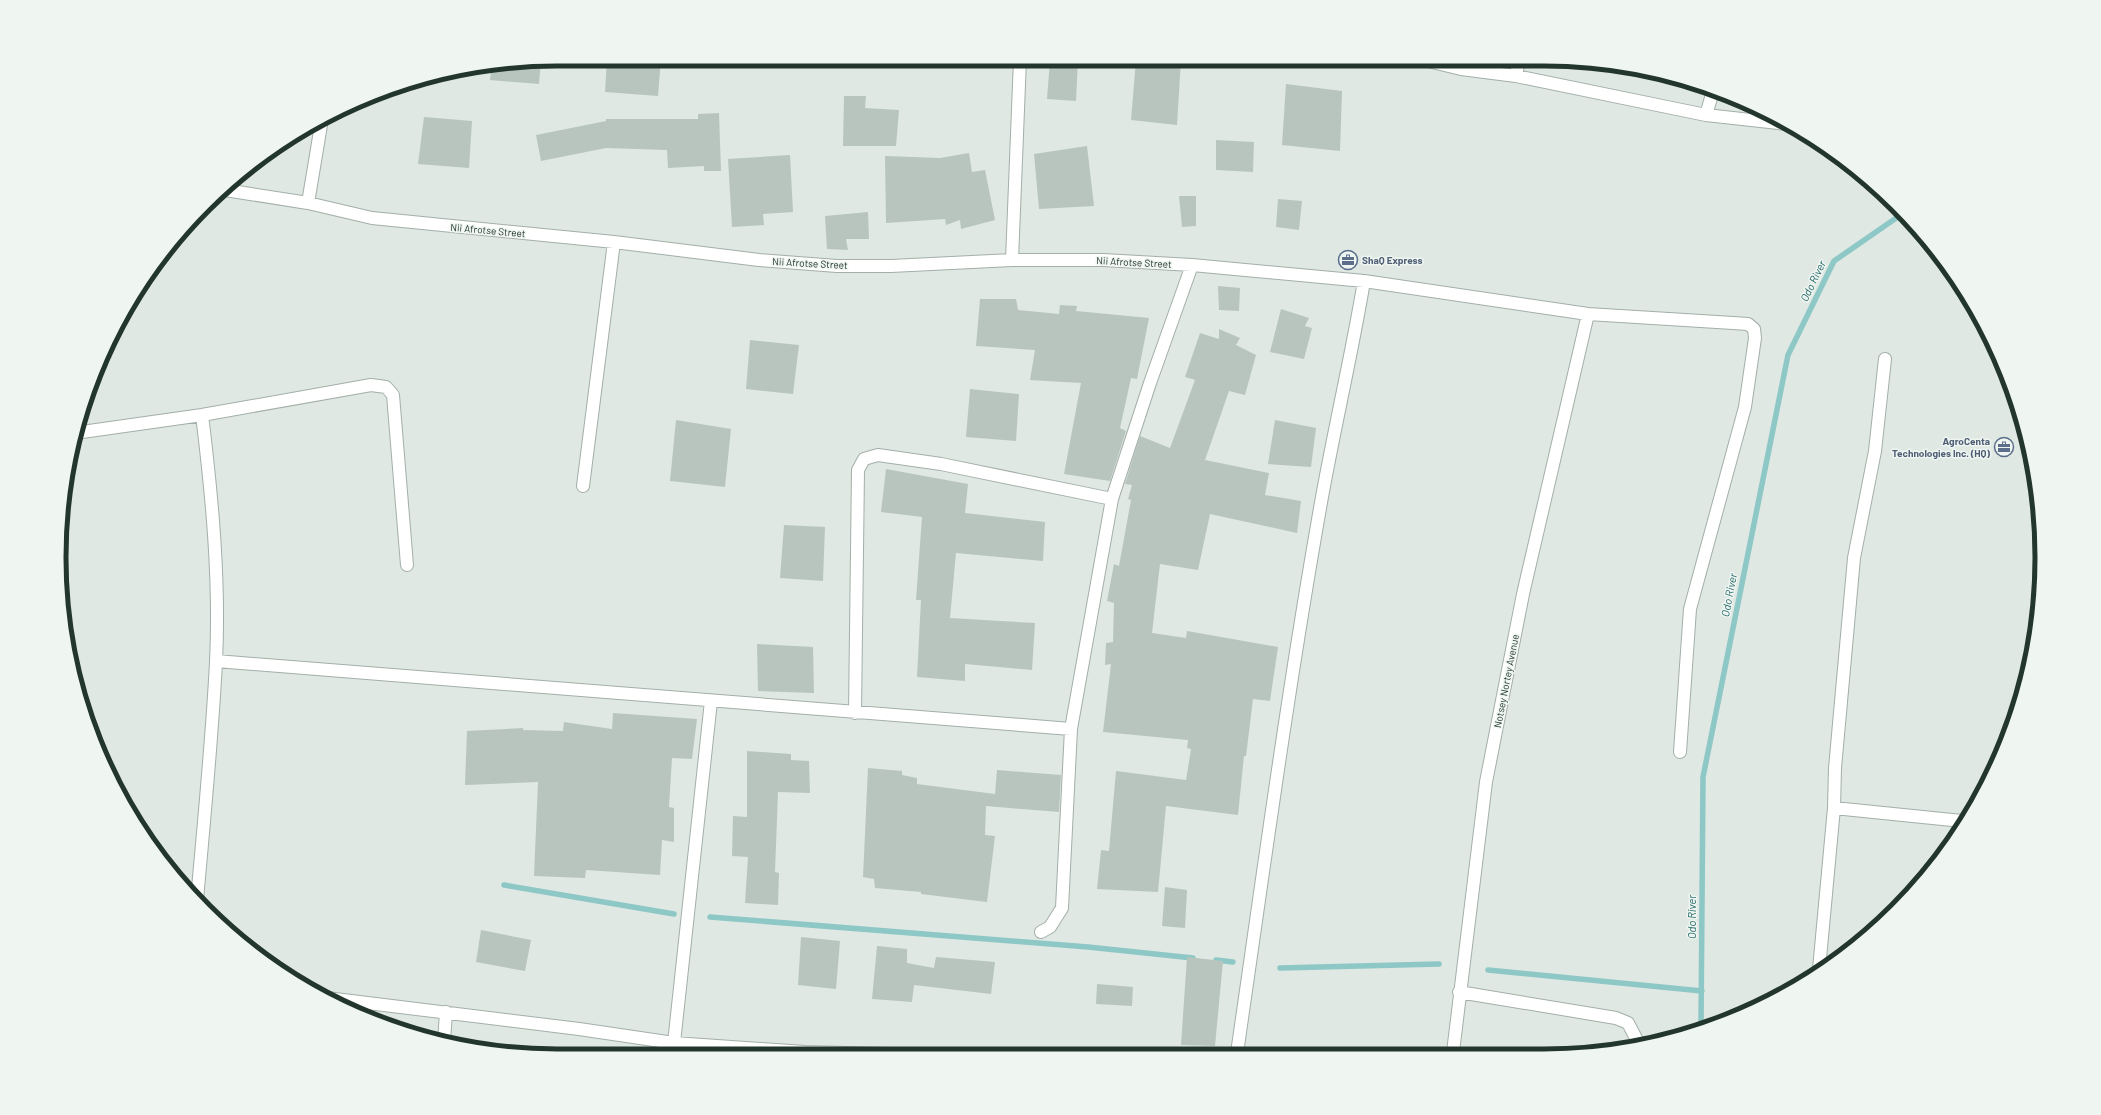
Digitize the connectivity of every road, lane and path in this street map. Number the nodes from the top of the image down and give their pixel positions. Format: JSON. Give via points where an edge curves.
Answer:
{"nodes":[{"id":1,"x":1020,"y":66,"type":"edge"},
{"id":2,"x":1449,"y":66,"type":"edge"},
{"id":3,"x":1518,"y":66,"type":"edge"},
{"id":4,"x":1516,"y":76,"type":"junction"},
{"id":5,"x":1711,"y":96,"type":"edge"},
{"id":6,"x":1706,"y":115,"type":"junction"},
{"id":7,"x":1771,"y":122,"type":"edge"},
{"id":8,"x":321,"y":127,"type":"edge"},
{"id":9,"x":230,"y":191,"type":"edge"},
{"id":10,"x":308,"y":203,"type":"junction"},
{"id":11,"x":614,"y":242,"type":"junction"},
{"id":12,"x":1012,"y":260,"type":"junction"},
{"id":13,"x":1192,"y":265,"type":"junction"},
{"id":14,"x":1364,"y":281,"type":"junction"},
{"id":15,"x":1588,"y":314,"type":"junction"},
{"id":16,"x":1885,"y":359,"type":"dead end"},
{"id":17,"x":202,"y":415,"type":"junction"},
{"id":18,"x":83,"y":432,"type":"edge"},
{"id":19,"x":583,"y":486,"type":"dead end"},
{"id":20,"x":1112,"y":498,"type":"junction"},
{"id":21,"x":406,"y":565,"type":"dead end"},
{"id":22,"x":216,"y":661,"type":"junction"},
{"id":23,"x":711,"y":702,"type":"junction"},
{"id":24,"x":855,"y":713,"type":"junction"},
{"id":25,"x":1070,"y":729,"type":"junction"},
{"id":26,"x":1680,"y":752,"type":"dead end"},
{"id":27,"x":1834,"y":808,"type":"junction"},
{"id":28,"x":1958,"y":821,"type":"edge"},
{"id":29,"x":198,"y":892,"type":"edge"},
{"id":30,"x":1041,"y":932,"type":"dead end"},
{"id":31,"x":1819,"y":964,"type":"edge"},
{"id":32,"x":1459,"y":992,"type":"junction"},
{"id":33,"x":344,"y":1000,"type":"edge"},
{"id":34,"x":446,"y":1012,"type":"junction"},
{"id":35,"x":444,"y":1036,"type":"edge"},
{"id":36,"x":1637,"y":1040,"type":"edge"},
{"id":37,"x":674,"y":1043,"type":"junction"},
{"id":38,"x":761,"y":1049,"type":"edge"},
{"id":39,"x":1238,"y":1049,"type":"edge"},
{"id":40,"x":1452,"y":1049,"type":"edge"}],
"edges":[{"from":1,"to":12,"type":"street"},
{"from":2,"to":4,"type":"street"},
{"from":3,"to":4,"type":"street"},
{"from":4,"to":6,"type":"street"},
{"from":5,"to":6,"type":"street"},
{"from":6,"to":7,"type":"street"},
{"from":8,"to":10,"type":"street"},
{"from":9,"to":10,"type":"street","name":"Nii Afrotse Street"},
{"from":10,"to":11,"type":"street","name":"Nii Afrotse Street","via":[[372,218]]},
{"from":11,"to":12,"type":"street","name":"Nii Afrotse Street","via":[[760,260],[837,266]]},
{"from":11,"to":19,"type":"street"},
{"from":12,"to":13,"type":"street","name":"Nii Afrotse Street","via":[[1103,260]]},
{"from":13,"to":14,"type":"street","name":"Nii Afrotse Street"},
{"from":13,"to":20,"type":"street"},
{"from":14,"to":15,"type":"street","name":"Nii Afrotse Street"},
{"from":14,"to":39,"type":"street","via":[[1308,580]]},
{"from":15,"to":26,"type":"street","name":"Nii Afrotse Street","via":[[1748,324],[1754,329],[1755,338],[1745,407],[1690,609]]},
{"from":15,"to":32,"type":"street","name":"Notsey Nortey Avenue","via":[[1523,594],[1486,782]]},
{"from":16,"to":27,"type":"street","via":[[1875,451],[1854,558],[1835,768]]},
{"from":17,"to":18,"type":"street"},
{"from":17,"to":21,"type":"street","via":[[371,385],[386,387],[393,395]]},
{"from":17,"to":22,"type":"street","via":[[215,573]]},
{"from":20,"to":24,"type":"street","via":[[941,464],[878,455],[864,458],[858,470]]},
{"from":20,"to":25,"type":"street"},
{"from":22,"to":23,"type":"street"},
{"from":22,"to":29,"type":"street"},
{"from":23,"to":24,"type":"street"},
{"from":23,"to":37,"type":"street"},
{"from":24,"to":25,"type":"street"},
{"from":25,"to":30,"type":"street","via":[[1062,908],[1050,927]]},
{"from":27,"to":28,"type":"street"},
{"from":27,"to":31,"type":"street"},
{"from":32,"to":36,"type":"street","via":[[1616,1018],[1628,1023]]},
{"from":32,"to":40,"type":"street","name":"Notsey Nortey Avenue"},
{"from":33,"to":34,"type":"street"},
{"from":34,"to":35,"type":"street"},
{"from":34,"to":37,"type":"street"},
{"from":37,"to":38,"type":"street"}]}
